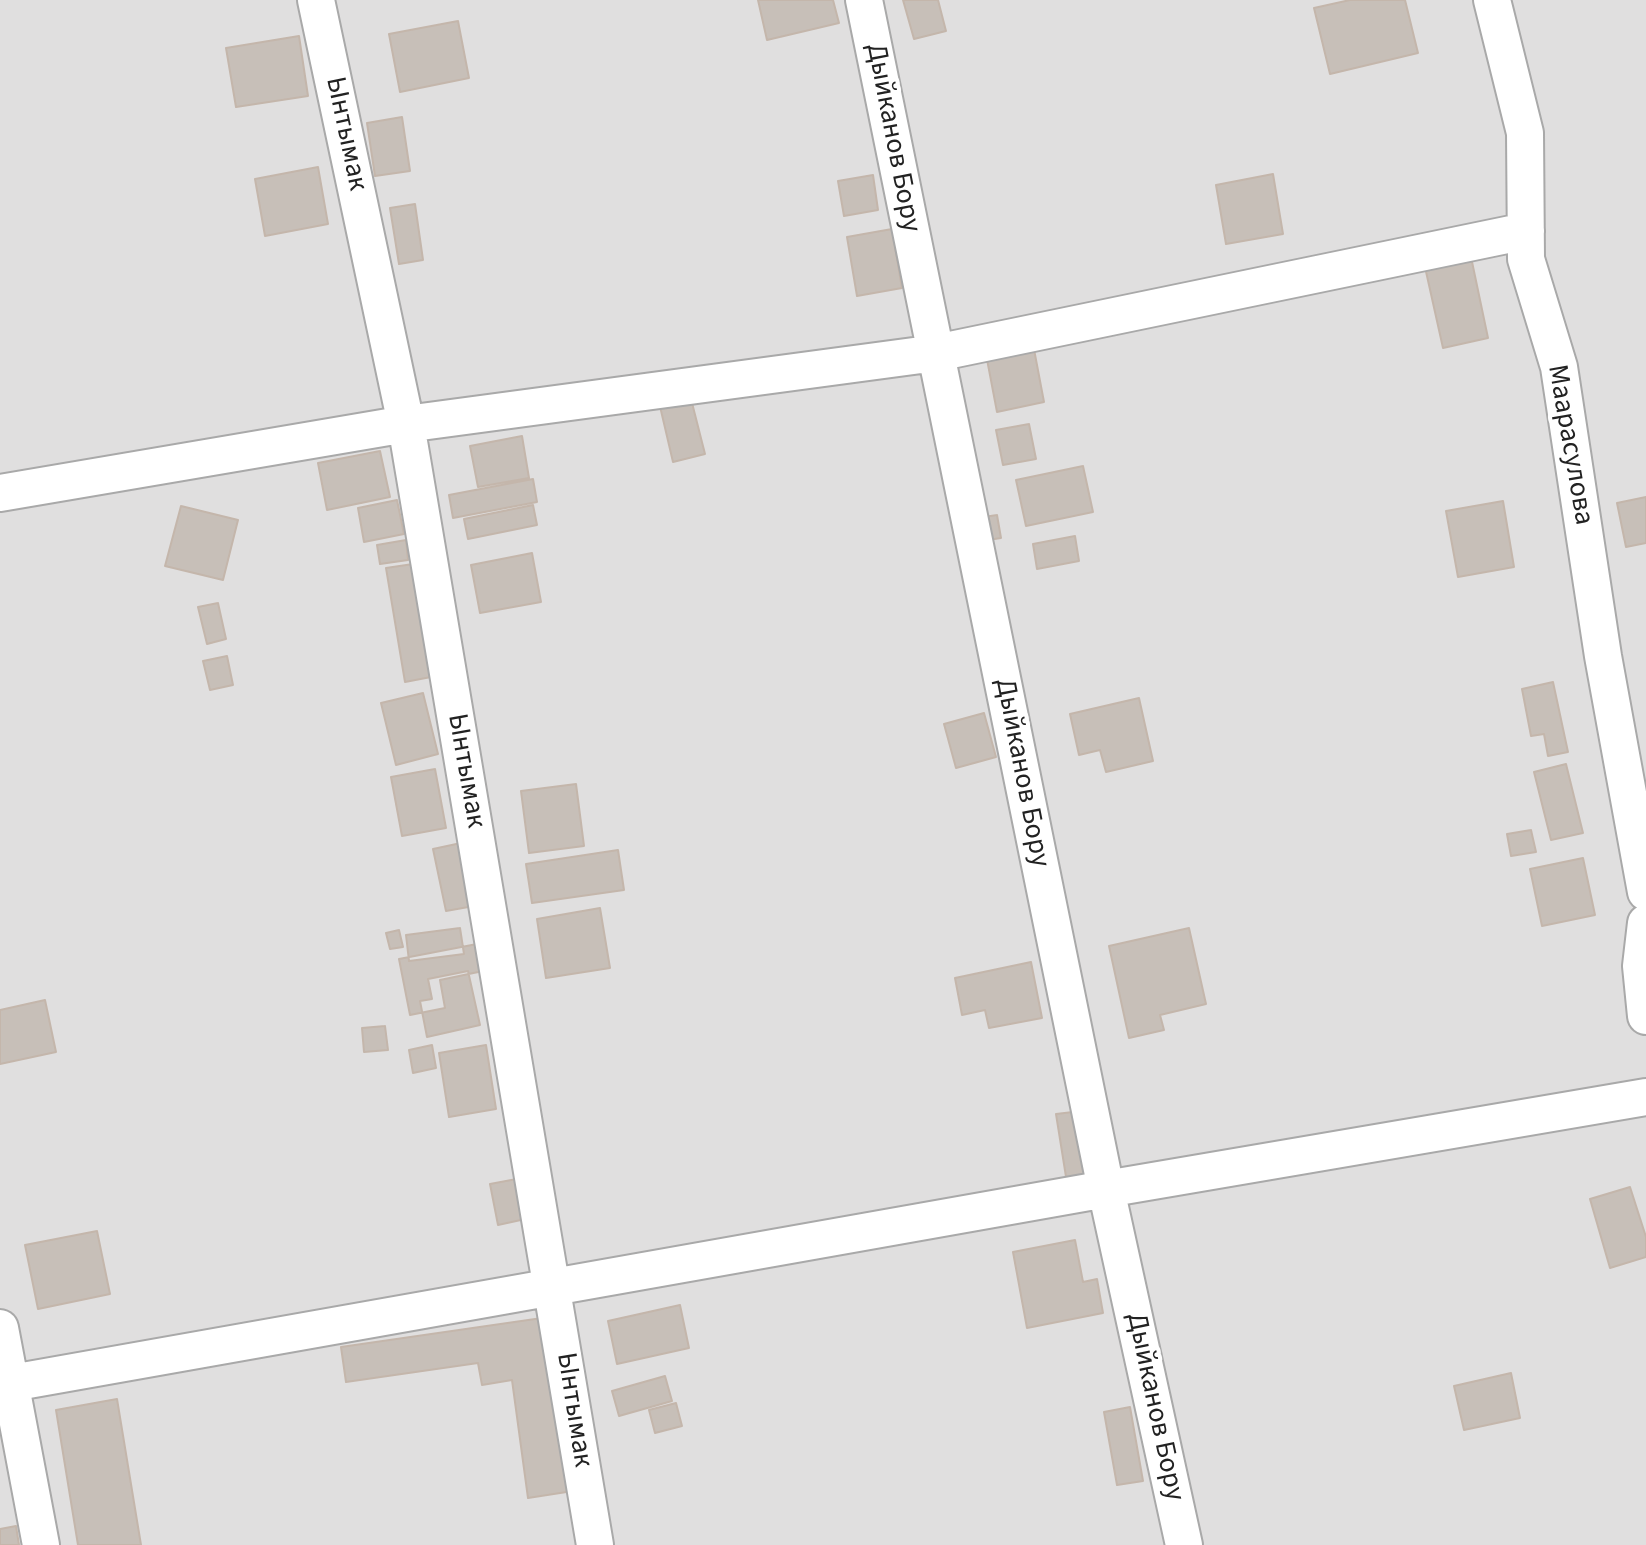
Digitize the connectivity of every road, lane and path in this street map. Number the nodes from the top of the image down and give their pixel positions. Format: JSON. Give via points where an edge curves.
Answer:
{"nodes":[{"id":1,"x":316,"y":0,"type":"edge"},
{"id":2,"x":864,"y":0,"type":"edge"},
{"id":3,"x":1492,"y":0,"type":"edge"},
{"id":4,"x":1526,"y":231,"type":"junction"},
{"id":5,"x":936,"y":353,"type":"junction"},
{"id":6,"x":406,"y":424,"type":"junction"},
{"id":7,"x":0,"y":493,"type":"edge"},
{"id":8,"x":1646,"y":892,"type":"edge"},
{"id":9,"x":1646,"y":923,"type":"edge"},
{"id":10,"x":1646,"y":1016,"type":"edge"},
{"id":11,"x":1646,"y":1097,"type":"edge"},
{"id":12,"x":1106,"y":1189,"type":"junction"},
{"id":13,"x":553,"y":1287,"type":"junction"},
{"id":14,"x":0,"y":1328,"type":"edge"},
{"id":15,"x":4,"y":1384,"type":"edge"},
{"id":16,"x":41,"y":1545,"type":"edge"},
{"id":17,"x":595,"y":1545,"type":"edge"},
{"id":18,"x":1184,"y":1545,"type":"edge"}],
"edges":[{"from":1,"to":6,"type":"street","name":"Ынтымак"},
{"from":2,"to":5,"type":"street","name":"Дыйканов Бору"},
{"from":3,"to":4,"type":"street","name":"Маарасулова","via":[[1525,133]]},
{"from":4,"to":5,"type":"street"},
{"from":4,"to":8,"type":"street","name":"Маарасулова","via":[[1526,259],[1559,367]]},
{"from":5,"to":6,"type":"street"},
{"from":5,"to":12,"type":"street","name":"Дыйканов Бору"},
{"from":6,"to":7,"type":"street"},
{"from":6,"to":13,"type":"street","name":"Ынтымак"},
{"from":9,"to":10,"type":"street","via":[[1641,966]]},
{"from":11,"to":12,"type":"street"},
{"from":12,"to":13,"type":"street"},
{"from":12,"to":18,"type":"street","name":"Дыйканов Бору"},
{"from":13,"to":15,"type":"street"},
{"from":13,"to":17,"type":"street","name":"Ынтымак"},
{"from":14,"to":15,"type":"street"},
{"from":15,"to":16,"type":"street"}]}
